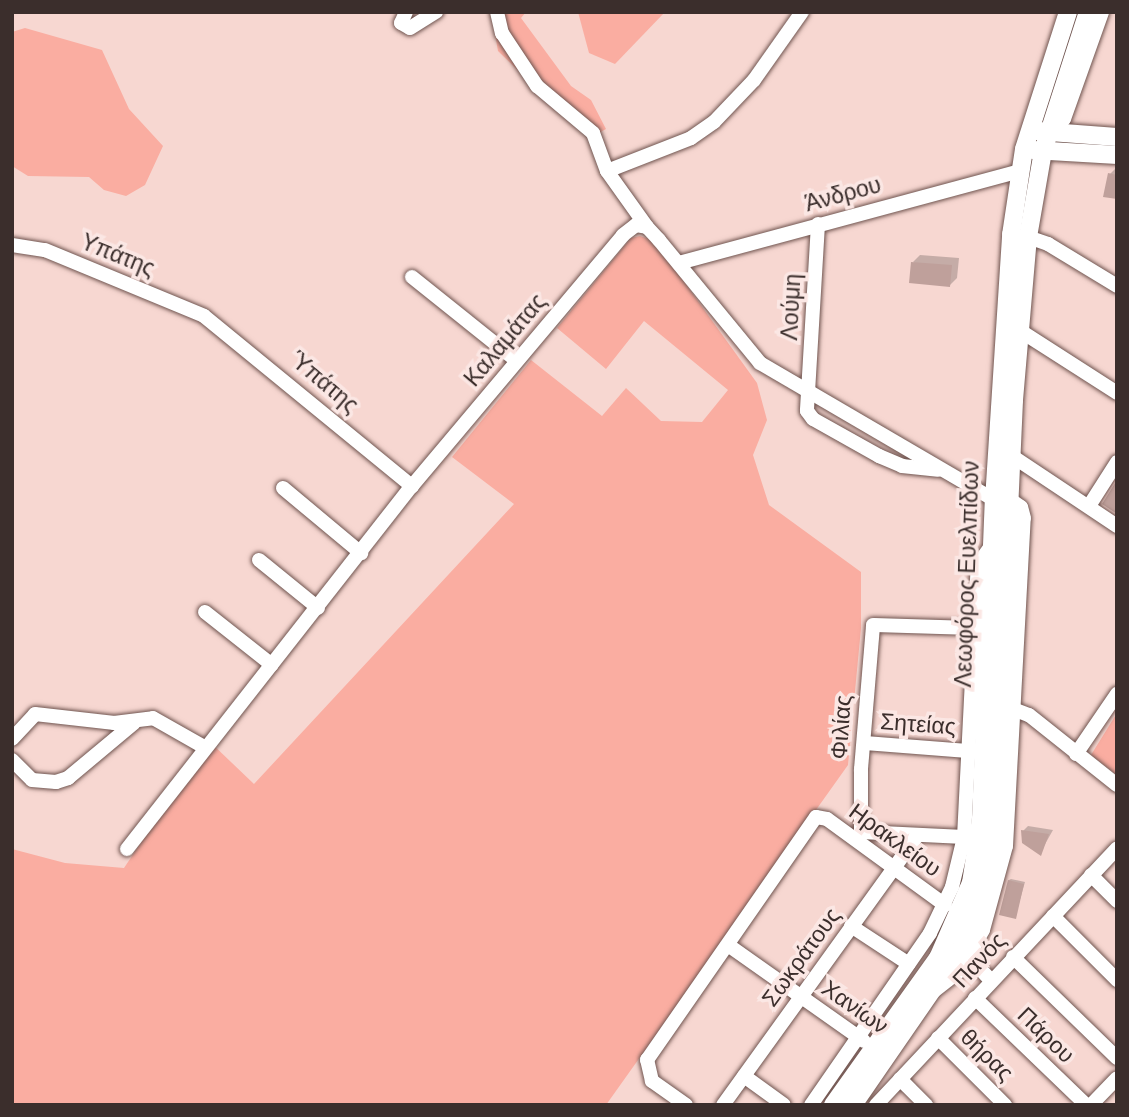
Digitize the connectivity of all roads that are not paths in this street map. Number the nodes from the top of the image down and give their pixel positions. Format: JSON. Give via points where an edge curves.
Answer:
{"nodes":[{"id":1,"x":406,"y":12,"type":"edge"},
{"id":2,"x":436,"y":12,"type":"edge"},
{"id":3,"x":496,"y":12,"type":"edge"},
{"id":4,"x":802,"y":12,"type":"edge"},
{"id":5,"x":1068,"y":12,"type":"edge"},
{"id":6,"x":1088,"y":12,"type":"edge"},
{"id":7,"x":1102,"y":12,"type":"edge"},
{"id":8,"x":1039,"y":132,"type":"junction"},
{"id":9,"x":1117,"y":137,"type":"edge"},
{"id":10,"x":1024,"y":149,"type":"junction"},
{"id":11,"x":1043,"y":152,"type":"junction"},
{"id":12,"x":1117,"y":155,"type":"edge"},
{"id":13,"x":607,"y":171,"type":"junction"},
{"id":14,"x":1020,"y":171,"type":"junction"},
{"id":15,"x":817,"y":224,"type":"junction"},
{"id":16,"x":648,"y":227,"type":"junction"},
{"id":17,"x":1028,"y":237,"type":"junction"},
{"id":18,"x":12,"y":245,"type":"edge"},
{"id":19,"x":679,"y":263,"type":"junction"},
{"id":20,"x":412,"y":277,"type":"dead end"},
{"id":21,"x":1117,"y":286,"type":"edge"},
{"id":22,"x":204,"y":316,"type":"joint"},
{"id":23,"x":1019,"y":330,"type":"junction"},
{"id":24,"x":517,"y":360,"type":"junction"},
{"id":25,"x":810,"y":392,"type":"junction"},
{"id":26,"x":1117,"y":393,"type":"edge"},
{"id":27,"x":1012,"y":456,"type":"junction"},
{"id":28,"x":1117,"y":462,"type":"edge"},
{"id":29,"x":945,"y":471,"type":"junction"},
{"id":30,"x":412,"y":486,"type":"junction"},
{"id":31,"x":283,"y":488,"type":"dead end"},
{"id":32,"x":1002,"y":499,"type":"junction"},
{"id":33,"x":1089,"y":506,"type":"junction"},
{"id":34,"x":1117,"y":526,"type":"edge"},
{"id":35,"x":992,"y":545,"type":"junction"},
{"id":36,"x":360,"y":553,"type":"junction"},
{"id":37,"x":259,"y":560,"type":"dead end"},
{"id":38,"x":318,"y":608,"type":"junction"},
{"id":39,"x":205,"y":612,"type":"dead end"},
{"id":40,"x":974,"y":628,"type":"junction"},
{"id":41,"x":272,"y":664,"type":"junction"},
{"id":42,"x":1117,"y":694,"type":"edge"},
{"id":43,"x":1013,"y":709,"type":"junction"},
{"id":44,"x":134,"y":723,"type":"junction"},
{"id":45,"x":12,"y":739,"type":"edge"},
{"id":46,"x":864,"y":743,"type":"junction"},
{"id":47,"x":204,"y":747,"type":"junction"},
{"id":48,"x":968,"y":751,"type":"junction"},
{"id":49,"x":1076,"y":754,"type":"junction"},
{"id":50,"x":12,"y":760,"type":"edge"},
{"id":51,"x":1117,"y":785,"type":"edge"},
{"id":52,"x":1001,"y":820,"type":"junction"},
{"id":53,"x":916,"y":836,"type":"junction"},
{"id":54,"x":860,"y":837,"type":"junction"},
{"id":55,"x":964,"y":837,"type":"junction"},
{"id":56,"x":1117,"y":848,"type":"edge"},
{"id":57,"x":127,"y":849,"type":"dead end"},
{"id":58,"x":893,"y":867,"type":"junction"},
{"id":59,"x":1091,"y":875,"type":"junction"},
{"id":60,"x":1117,"y":901,"type":"edge"},
{"id":61,"x":945,"y":905,"type":"junction"},
{"id":62,"x":1053,"y":916,"type":"junction"},
{"id":63,"x":851,"y":926,"type":"junction"},
{"id":64,"x":930,"y":933,"type":"junction"},
{"id":65,"x":946,"y":942,"type":"junction"},
{"id":66,"x":728,"y":944,"type":"junction"},
{"id":67,"x":969,"y":957,"type":"junction"},
{"id":68,"x":1013,"y":957,"type":"junction"},
{"id":69,"x":909,"y":964,"type":"junction"},
{"id":70,"x":1117,"y":980,"type":"edge"},
{"id":71,"x":991,"y":981,"type":"junction"},
{"id":72,"x":934,"y":992,"type":"junction"},
{"id":73,"x":801,"y":997,"type":"junction"},
{"id":74,"x":975,"y":998,"type":"junction"},
{"id":75,"x":858,"y":1037,"type":"junction"},
{"id":76,"x":938,"y":1038,"type":"junction"},
{"id":77,"x":881,"y":1053,"type":"junction"},
{"id":78,"x":1117,"y":1058,"type":"edge"},
{"id":79,"x":904,"y":1074,"type":"junction"},
{"id":80,"x":744,"y":1076,"type":"junction"},
{"id":81,"x":1117,"y":1078,"type":"edge"},
{"id":82,"x":670,"y":1100,"type":"edge"},
{"id":83,"x":841,"y":1103,"type":"edge"},
{"id":84,"x":686,"y":1105,"type":"edge"},
{"id":85,"x":723,"y":1105,"type":"edge"},
{"id":86,"x":784,"y":1105,"type":"edge"},
{"id":87,"x":811,"y":1105,"type":"edge"},
{"id":88,"x":817,"y":1105,"type":"edge"},
{"id":89,"x":876,"y":1105,"type":"edge"},
{"id":90,"x":926,"y":1105,"type":"edge"},
{"id":91,"x":1005,"y":1105,"type":"edge"},
{"id":92,"x":1088,"y":1105,"type":"edge"}],
"edges":[{"from":1,"to":2,"type":"street","via":[[401,23],[410,28]]},
{"from":3,"to":13,"type":"street","via":[[502,33],[537,86],[593,134]]},
{"from":4,"to":13,"type":"street","via":[[754,80],[714,122],[679,143]]},
{"from":5,"to":8,"type":"main road","name":"Λεωφόρος Ευελπίδων"},
{"from":6,"to":8,"type":"main road","name":"Λεωφόρος Ευελπίδων"},
{"from":7,"to":8,"type":"street","via":[[1064,118]]},
{"from":8,"to":9,"type":"main road"},
{"from":8,"to":10,"type":"main road","name":"Λεωφόρος Ευελπίδων"},
{"from":8,"to":11,"type":"main road","name":"Λεωφόρος Ευελπίδων"},
{"from":10,"to":11,"type":"main road"},
{"from":10,"to":14,"type":"main road","name":"Λεωφόρος Ευελπίδων"},
{"from":11,"to":12,"type":"main road"},
{"from":11,"to":17,"type":"main road","name":"Λεωφόρος Ευελπίδων"},
{"from":13,"to":16,"type":"street"},
{"from":14,"to":15,"type":"street","name":"Άνδρου"},
{"from":14,"to":32,"type":"main road","name":"Λεωφόρος Ευελπίδων"},
{"from":15,"to":19,"type":"street","name":"Άνδρου"},
{"from":15,"to":25,"type":"street","name":"Λούμη"},
{"from":16,"to":19,"type":"street"},
{"from":16,"to":24,"type":"street","name":"Καλαμάτας","via":[[636,225],[623,235]]},
{"from":17,"to":21,"type":"street","via":[[1048,244]]},
{"from":17,"to":23,"type":"main road","name":"Λεωφόρος Ευελπίδων"},
{"from":18,"to":22,"type":"street","name":"Υπάτης","via":[[45,250]]},
{"from":19,"to":25,"type":"street","via":[[751,356]]},
{"from":20,"to":24,"type":"street"},
{"from":22,"to":30,"type":"street","name":"Ύπάτης"},
{"from":23,"to":26,"type":"street"},
{"from":23,"to":27,"type":"main road","name":"Λεωφόρος Ευελπίδων"},
{"from":24,"to":30,"type":"street","name":"Καλαμάτας"},
{"from":25,"to":29,"type":"street"},
{"from":25,"to":29,"type":"street","name":"Λούμη","via":[[806,404],[813,419],[902,466]]},
{"from":27,"to":32,"type":"main road","name":"Λεωφόρος Ευελπίδων"},
{"from":27,"to":33,"type":"street"},
{"from":28,"to":33,"type":"street"},
{"from":29,"to":32,"type":"street"},
{"from":30,"to":36,"type":"street","name":"Καλαμάτας"},
{"from":31,"to":36,"type":"street"},
{"from":32,"to":35,"type":"main road","name":"Λεωφόρος Ευελπίδων"},
{"from":32,"to":43,"type":"street","via":[[1021,507],[1024,518]]},
{"from":32,"to":52,"type":"main road","name":"Λεωφόρος Ευελπίδων"},
{"from":33,"to":34,"type":"street"},
{"from":35,"to":40,"type":"street","via":[[978,564]]},
{"from":35,"to":65,"type":"main road","name":"Λεωφόρος Ευελπίδων","via":[[981,819],[971,883]]},
{"from":36,"to":38,"type":"street","name":"Καλαμάτας"},
{"from":37,"to":38,"type":"street"},
{"from":38,"to":41,"type":"street","name":"Καλαμάτας"},
{"from":39,"to":41,"type":"street"},
{"from":40,"to":46,"type":"street","name":"Φιλίας","via":[[873,625]]},
{"from":40,"to":48,"type":"street"},
{"from":41,"to":47,"type":"street","name":"Καλαμάτας"},
{"from":42,"to":49,"type":"street"},
{"from":43,"to":49,"type":"street","via":[[1029,715]]},
{"from":43,"to":52,"type":"street"},
{"from":44,"to":45,"type":"street","via":[[35,714]]},
{"from":44,"to":47,"type":"street","via":[[153,718],[165,721]]},
{"from":44,"to":50,"type":"street","via":[[68,778],[56,782],[33,780]]},
{"from":46,"to":48,"type":"street","name":"Σητείας"},
{"from":46,"to":54,"type":"street","name":"Φιλίας"},
{"from":47,"to":57,"type":"street","name":"Καλαμάτας"},
{"from":48,"to":55,"type":"street"},
{"from":49,"to":51,"type":"street"},
{"from":52,"to":67,"type":"street","via":[[999,885]]},
{"from":52,"to":72,"type":"main road","name":"Λεωφόρος Ευελπίδων","via":[[975,919]]},
{"from":53,"to":54,"type":"street"},
{"from":53,"to":55,"type":"street"},
{"from":53,"to":58,"type":"street","name":"Σωκράτους"},
{"from":54,"to":58,"type":"street","name":"Ηρακλείου"},
{"from":54,"to":66,"type":"street","name":"Ηρακλείου","via":[[816,817]]},
{"from":55,"to":61,"type":"street"},
{"from":56,"to":59,"type":"street","name":"Πανός"},
{"from":58,"to":61,"type":"street","name":"Ηρακλείου"},
{"from":58,"to":63,"type":"street","name":"Σωκράτους"},
{"from":59,"to":60,"type":"street"},
{"from":59,"to":62,"type":"street","name":"Πανός"},
{"from":61,"to":64,"type":"street"},
{"from":62,"to":68,"type":"street","name":"Πανός"},
{"from":62,"to":70,"type":"street"},
{"from":63,"to":69,"type":"street"},
{"from":63,"to":73,"type":"street","name":"Σωκράτους"},
{"from":64,"to":65,"type":"street"},
{"from":64,"to":69,"type":"street"},
{"from":65,"to":77,"type":"main road","name":"Λεωφόρος Ευελπίδων"},
{"from":66,"to":73,"type":"street","name":"Χανίων"},
{"from":66,"to":82,"type":"street","via":[[651,1053],[646,1068]]},
{"from":67,"to":71,"type":"street"},
{"from":67,"to":72,"type":"street","via":[[953,979]]},
{"from":68,"to":71,"type":"street","name":"Πανός"},
{"from":68,"to":78,"type":"street"},
{"from":69,"to":75,"type":"street"},
{"from":71,"to":74,"type":"street","name":"Πανός"},
{"from":72,"to":77,"type":"main road","name":"Λεωφόρος Ευελπίδων"},
{"from":73,"to":75,"type":"street","name":"Χανίων"},
{"from":73,"to":80,"type":"street","name":"Σωκράτους"},
{"from":74,"to":76,"type":"street","name":"Πανός"},
{"from":74,"to":92,"type":"street","name":"Πάρου"},
{"from":75,"to":77,"type":"street","name":"Χανίων"},
{"from":75,"to":87,"type":"street"},
{"from":76,"to":79,"type":"street","name":"Πανός"},
{"from":76,"to":91,"type":"street","name":"θήρας"},
{"from":77,"to":79,"type":"street","name":"Χανίων"},
{"from":77,"to":83,"type":"main road","name":"Λεωφόρος Ευελπίδων"},
{"from":79,"to":89,"type":"street","name":"Πανός"},
{"from":79,"to":90,"type":"street","name":"Χανίων"},
{"from":80,"to":85,"type":"street","name":"Σωκράτους"},
{"from":80,"to":86,"type":"street"},
{"from":81,"to":92,"type":"street"},
{"from":82,"to":84,"type":"street"},
{"from":83,"to":88,"type":"street"}]}
